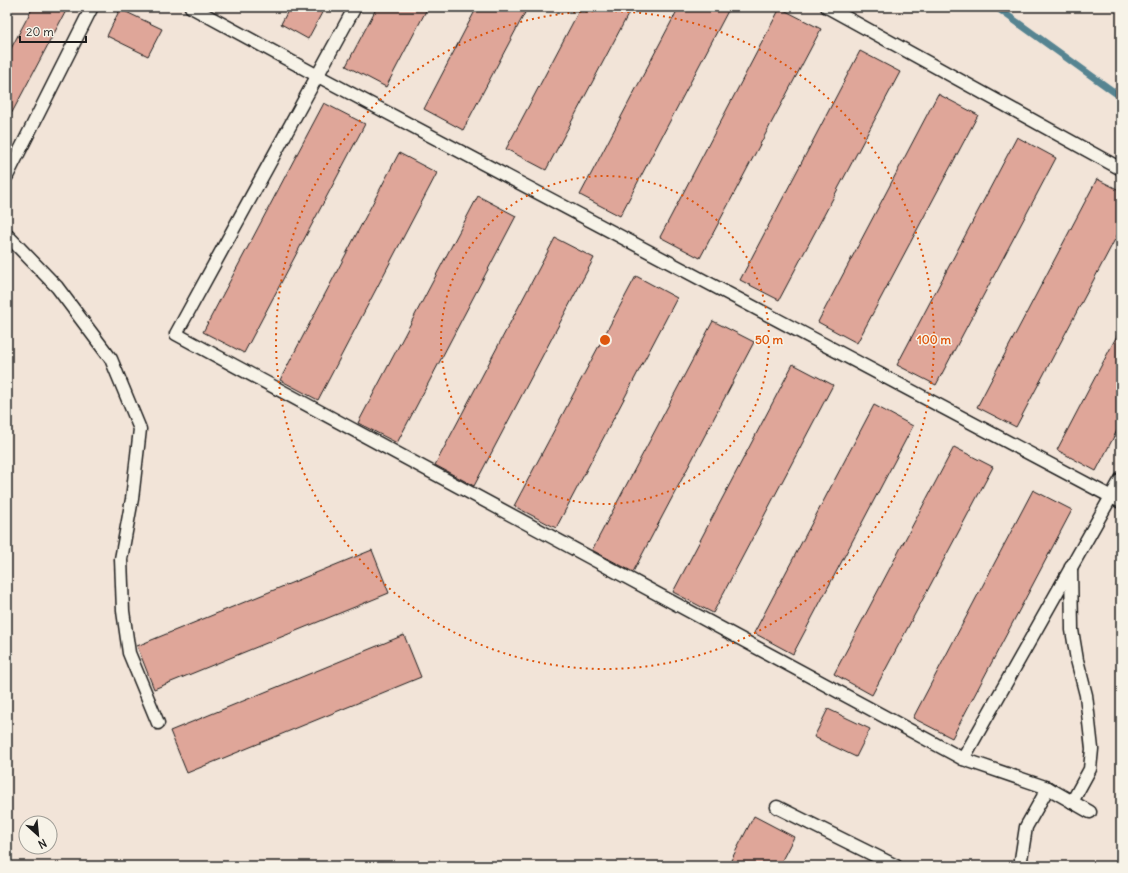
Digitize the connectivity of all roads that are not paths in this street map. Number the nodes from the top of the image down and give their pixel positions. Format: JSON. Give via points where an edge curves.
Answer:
{"nodes":[{"id":1,"x":92,"y":7,"type":"edge"},
{"id":2,"x":191,"y":7,"type":"edge"},
{"id":3,"x":355,"y":7,"type":"edge"},
{"id":4,"x":827,"y":7,"type":"edge"},
{"id":5,"x":318,"y":76,"type":"junction"},
{"id":6,"x":1121,"y":168,"type":"edge"},
{"id":7,"x":7,"y":176,"type":"edge"},
{"id":8,"x":7,"y":235,"type":"edge"},
{"id":9,"x":1121,"y":479,"type":"edge"},
{"id":10,"x":1116,"y":499,"type":"edge"},
{"id":11,"x":1071,"y":566,"type":"junction"},
{"id":12,"x":158,"y":723,"type":"dead end"},
{"id":13,"x":963,"y":759,"type":"junction"},
{"id":14,"x":1048,"y":788,"type":"junction"},
{"id":15,"x":1072,"y":802,"type":"junction"},
{"id":16,"x":777,"y":807,"type":"dead end"},
{"id":17,"x":1090,"y":812,"type":"dead end"},
{"id":18,"x":896,"y":866,"type":"edge"},
{"id":19,"x":1020,"y":866,"type":"edge"}],
"edges":[{"from":1,"to":7,"type":"lane"},
{"from":2,"to":5,"type":"lane"},
{"from":3,"to":5,"type":"lane"},
{"from":4,"to":6,"type":"lane"},
{"from":5,"to":10,"type":"lane"},
{"from":5,"to":13,"type":"lane","via":[[176,334]]},
{"from":8,"to":12,"type":"lane","via":[[57,287],[111,359],[140,429],[122,558],[123,611],[129,653]]},
{"from":9,"to":10,"type":"lane"},
{"from":10,"to":11,"type":"lane"},
{"from":11,"to":13,"type":"lane"},
{"from":11,"to":15,"type":"lane","via":[[1072,630],[1086,695],[1092,749],[1090,769]]},
{"from":13,"to":14,"type":"lane"},
{"from":14,"to":15,"type":"lane"},
{"from":14,"to":19,"type":"lane","via":[[1026,827]]},
{"from":15,"to":17,"type":"lane"},
{"from":16,"to":18,"type":"lane"}]}
